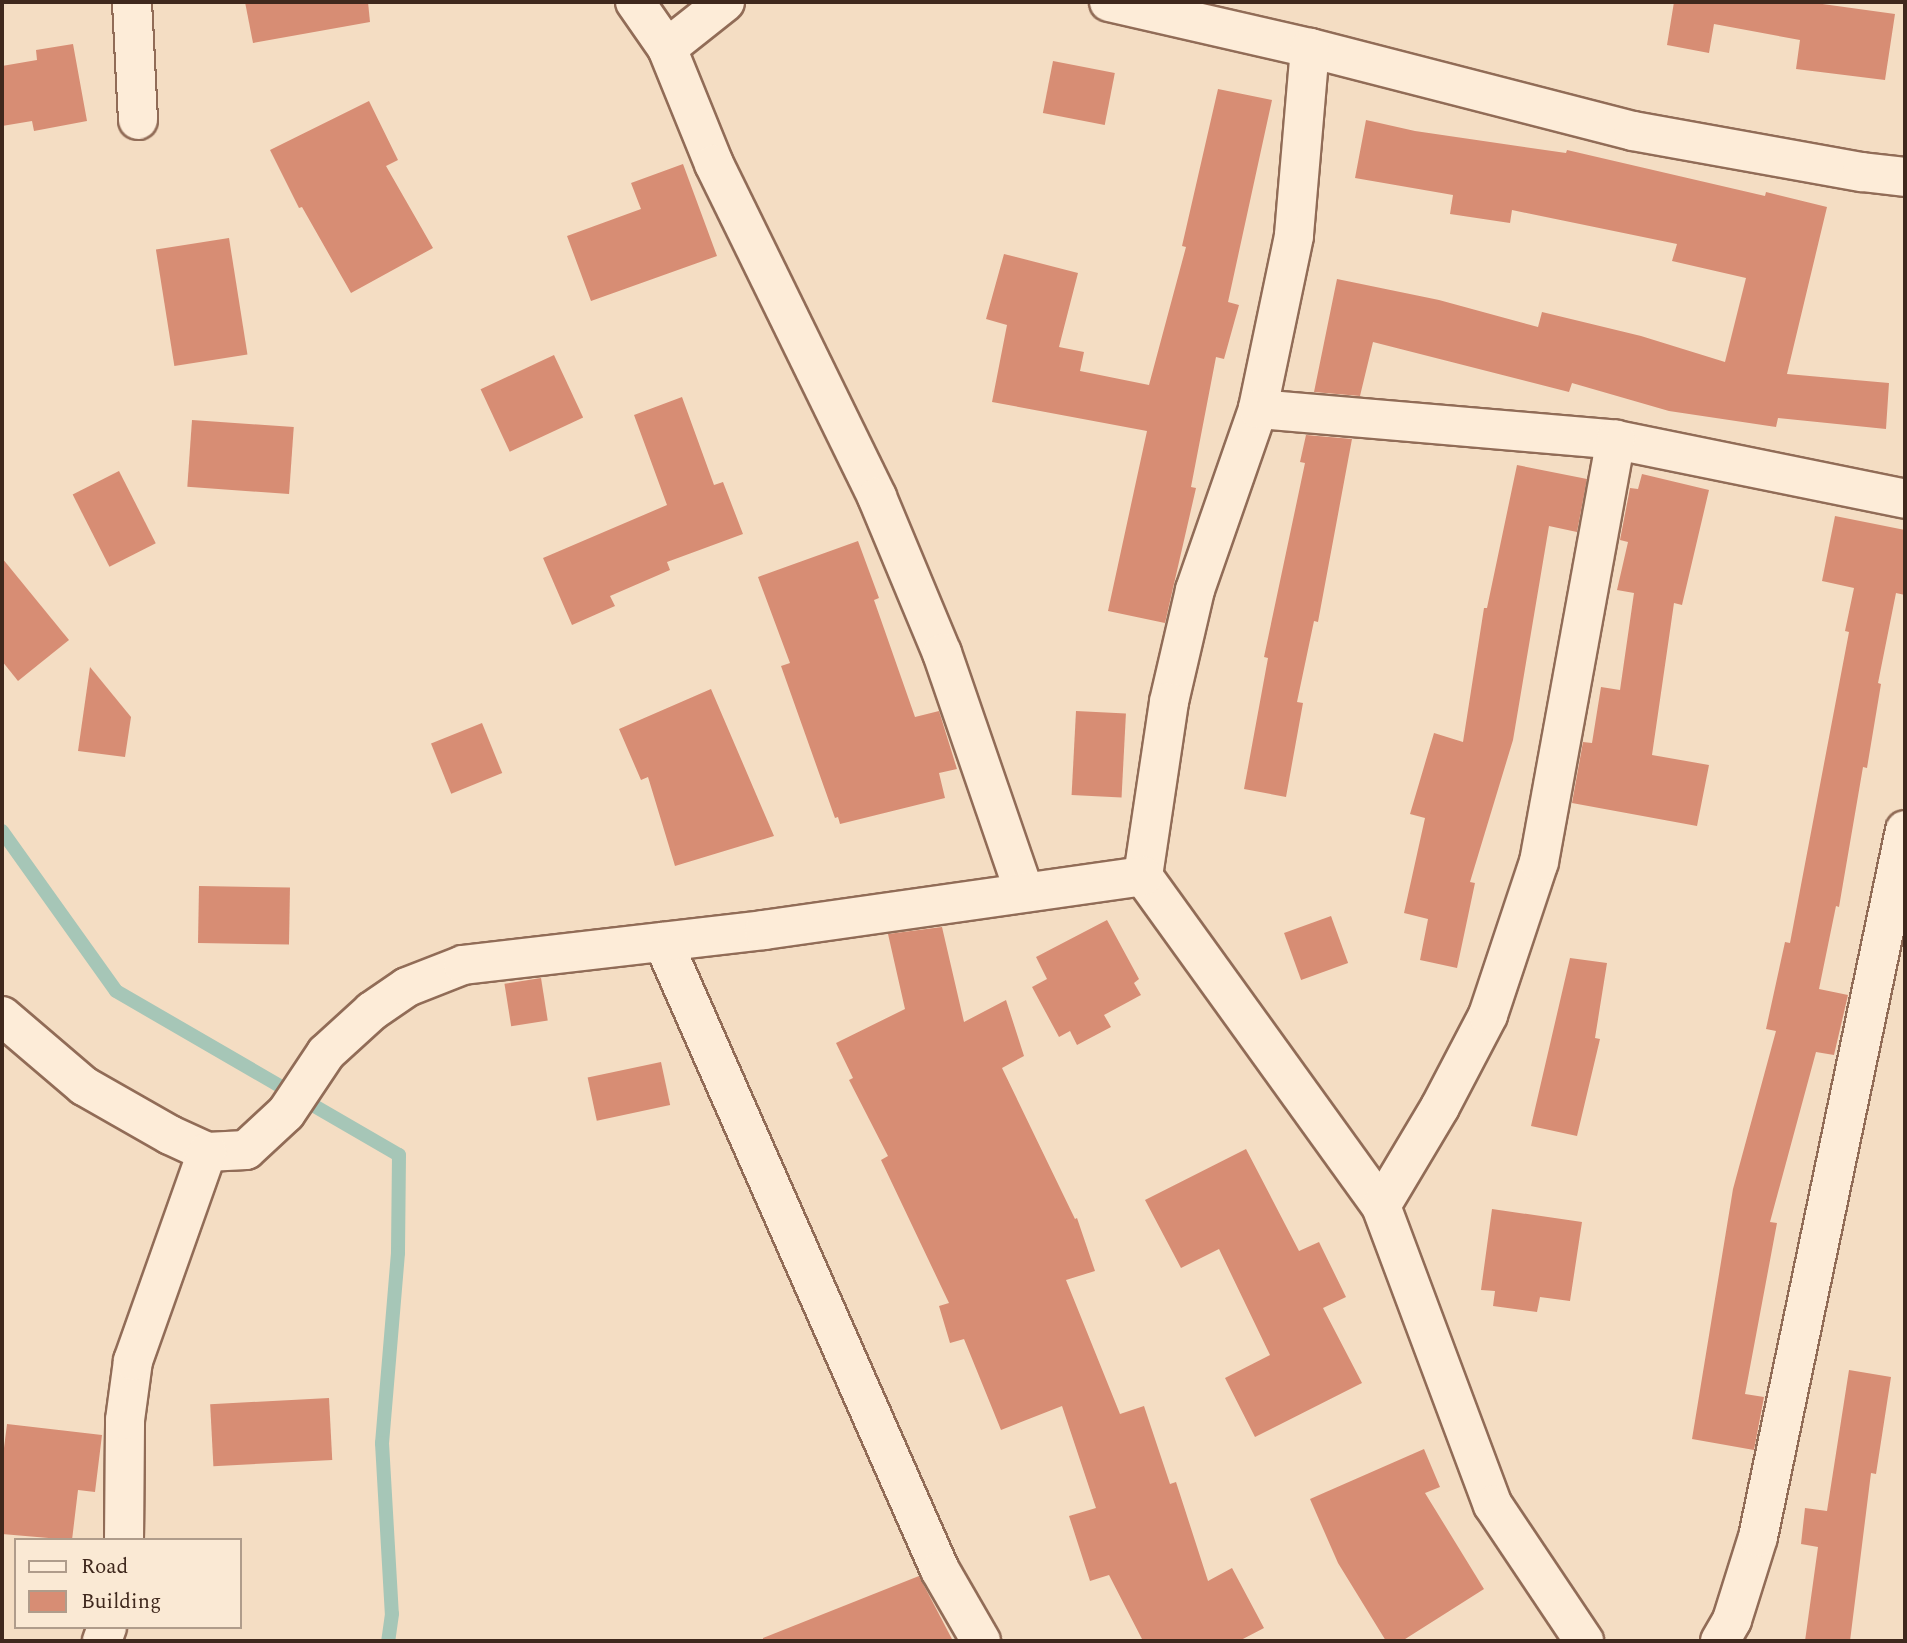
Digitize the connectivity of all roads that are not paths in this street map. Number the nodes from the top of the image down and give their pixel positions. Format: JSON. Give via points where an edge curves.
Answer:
{"nodes":[{"id":1,"x":132,"y":2,"type":"edge"},
{"id":2,"x":635,"y":2,"type":"edge"},
{"id":3,"x":725,"y":2,"type":"edge"},
{"id":4,"x":1109,"y":2,"type":"edge"},
{"id":5,"x":667,"y":48,"type":"junction"},
{"id":6,"x":1310,"y":48,"type":"junction"},
{"id":7,"x":138,"y":120,"type":"dead end"},
{"id":8,"x":1905,"y":177,"type":"edge"},
{"id":9,"x":1258,"y":409,"type":"junction"},
{"id":10,"x":1616,"y":440,"type":"junction"},
{"id":11,"x":1905,"y":499,"type":"edge"},
{"id":12,"x":1905,"y":830,"type":"edge"},
{"id":13,"x":1143,"y":876,"type":"junction"},
{"id":14,"x":1024,"y":891,"type":"junction"},
{"id":15,"x":663,"y":942,"type":"junction"},
{"id":16,"x":2,"y":1016,"type":"edge"},
{"id":17,"x":207,"y":1152,"type":"junction"},
{"id":18,"x":1381,"y":1206,"type":"junction"},
{"id":19,"x":124,"y":1538,"type":"edge"},
{"id":20,"x":981,"y":1641,"type":"edge"},
{"id":21,"x":1584,"y":1641,"type":"edge"},
{"id":22,"x":1720,"y":1641,"type":"edge"}],
"edges":[{"from":1,"to":7,"type":"street"},
{"from":2,"to":5,"type":"street"},
{"from":3,"to":5,"type":"street"},
{"from":4,"to":6,"type":"street"},
{"from":5,"to":14,"type":"street","via":[[714,164],[877,497],[942,653]]},
{"from":6,"to":8,"type":"street","via":[[1633,131]]},
{"from":6,"to":9,"type":"street","via":[[1294,236]]},
{"from":9,"to":10,"type":"street"},
{"from":9,"to":13,"type":"street","via":[[1195,590],[1169,702]]},
{"from":10,"to":11,"type":"street"},
{"from":10,"to":18,"type":"street","via":[[1539,862],[1488,1015]]},
{"from":12,"to":22,"type":"street","via":[[1758,1537],[1732,1620]]},
{"from":13,"to":14,"type":"street"},
{"from":13,"to":18,"type":"street"},
{"from":14,"to":15,"type":"street"},
{"from":15,"to":17,"type":"street","via":[[463,965],[407,987],[372,1011],[326,1053],[286,1113],[246,1150]]},
{"from":15,"to":20,"type":"street","via":[[940,1570]]},
{"from":16,"to":17,"type":"street","via":[[84,1086]]},
{"from":17,"to":19,"type":"street","via":[[133,1361],[125,1420]]},
{"from":18,"to":21,"type":"street","via":[[1493,1505]]}]}
